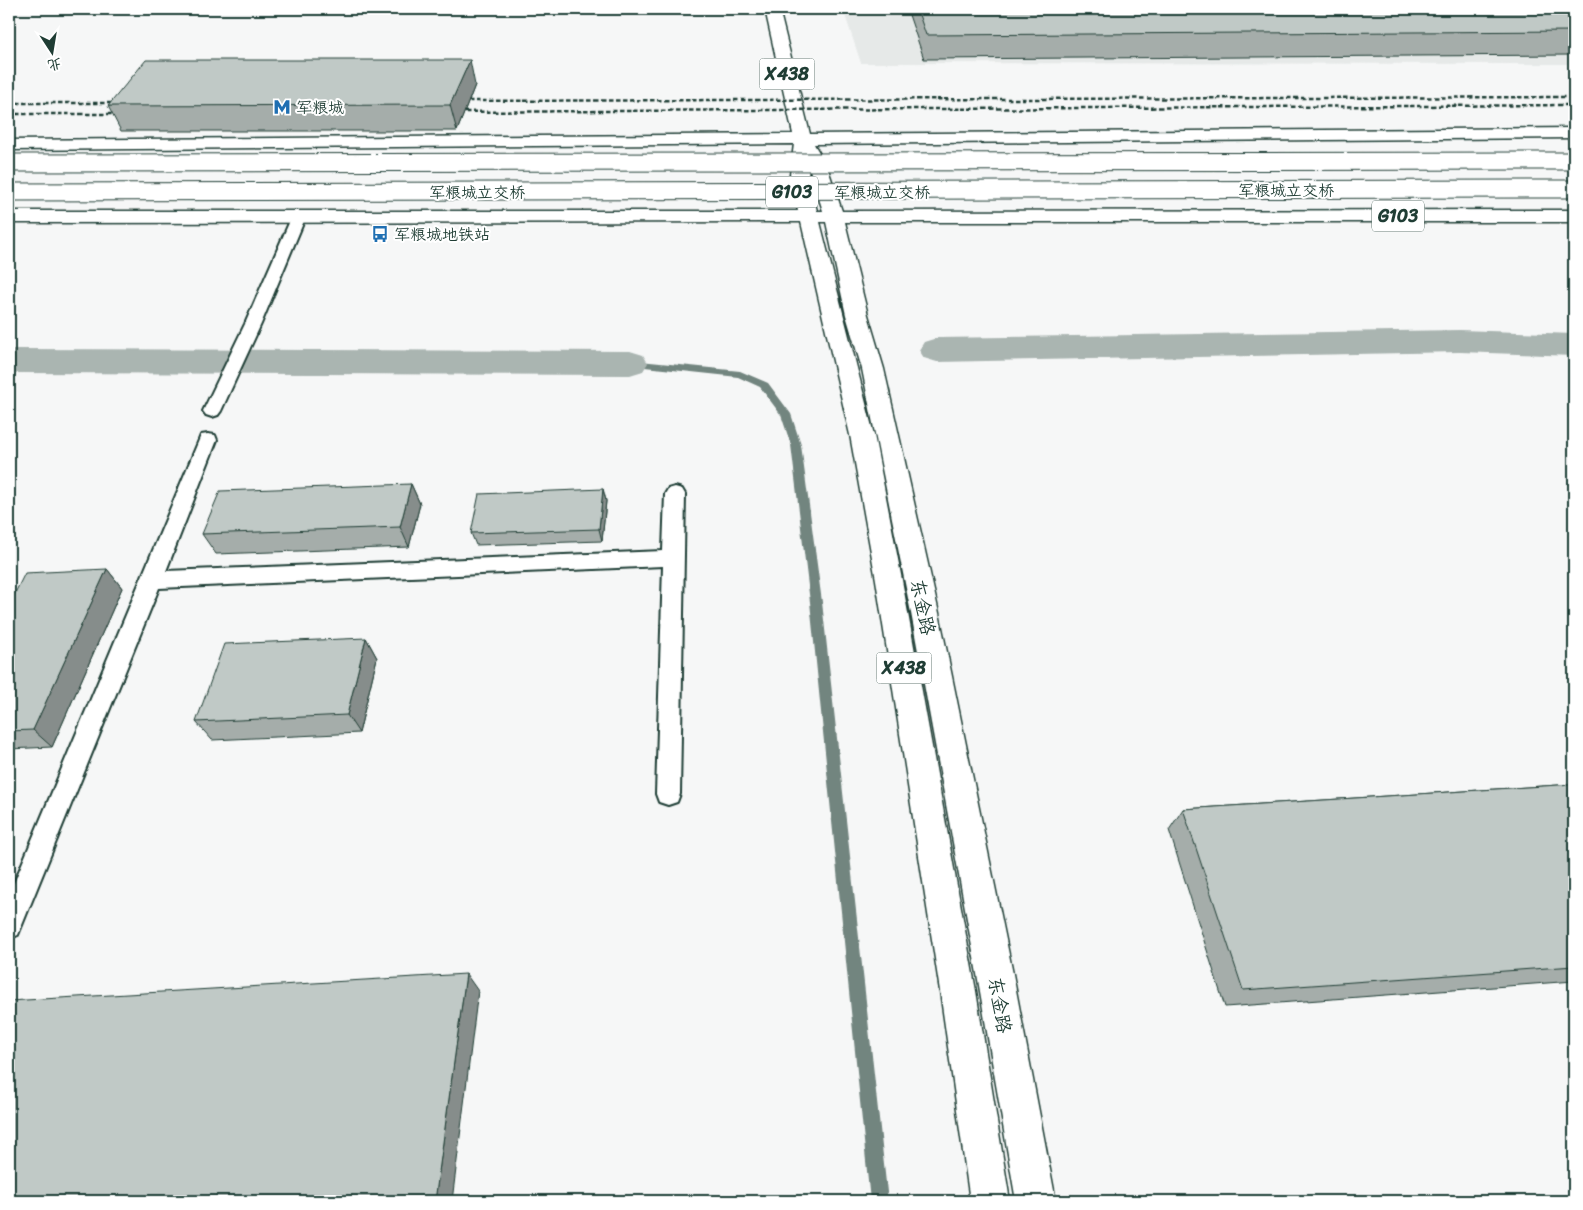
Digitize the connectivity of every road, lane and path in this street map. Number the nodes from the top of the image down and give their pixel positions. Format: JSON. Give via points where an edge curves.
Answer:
{"nodes":[{"id":1,"x":772,"y":9,"type":"edge"},
{"id":2,"x":1574,"y":133,"type":"edge"},
{"id":3,"x":803,"y":140,"type":"junction"},
{"id":4,"x":9,"y":145,"type":"edge"},
{"id":5,"x":1574,"y":161,"type":"edge"},
{"id":6,"x":9,"y":163,"type":"edge"},
{"id":7,"x":1574,"y":189,"type":"edge"},
{"id":8,"x":9,"y":192,"type":"edge"},
{"id":9,"x":822,"y":215,"type":"junction"},
{"id":10,"x":299,"y":216,"type":"junction"},
{"id":11,"x":1574,"y":216,"type":"edge"},
{"id":12,"x":9,"y":217,"type":"edge"},
{"id":13,"x":216,"y":403,"type":"dead end"},
{"id":14,"x":208,"y":440,"type":"dead end"},
{"id":15,"x":675,"y":494,"type":"dead end"},
{"id":16,"x":673,"y":558,"type":"junction"},
{"id":17,"x":152,"y":580,"type":"junction"},
{"id":18,"x":668,"y":794,"type":"dead end"},
{"id":19,"x":9,"y":926,"type":"edge"},
{"id":20,"x":990,"y":1201,"type":"edge"},
{"id":21,"x":1036,"y":1201,"type":"edge"}],
"edges":[{"from":1,"to":3,"type":"main road","name":"东金路","number":"X438"},
{"from":2,"to":3,"type":"main road"},
{"from":3,"to":4,"type":"main road"},
{"from":3,"to":9,"type":"main road","name":"东金路","number":"X438","via":[[799,175]]},
{"from":5,"to":6,"type":"main road","name":"军粮城立交桥","number":"G103","bridge":true},
{"from":7,"to":8,"type":"main road","name":"军粮城立交桥","number":"G103","bridge":true},
{"from":9,"to":10,"type":"main road","number":"G103"},
{"from":9,"to":11,"type":"main road","number":"G103"},
{"from":9,"to":20,"type":"main road","name":"东金路","number":"X438","via":[[888,570]]},
{"from":9,"to":21,"type":"main road","name":"东金路","number":"X438","via":[[873,369],[925,613]]},
{"from":10,"to":12,"type":"main road","number":"G103"},
{"from":10,"to":13,"type":"lane"},
{"from":14,"to":17,"type":"lane"},
{"from":15,"to":16,"type":"lane"},
{"from":16,"to":17,"type":"lane"},
{"from":16,"to":18,"type":"lane"},
{"from":17,"to":19,"type":"lane"}]}
